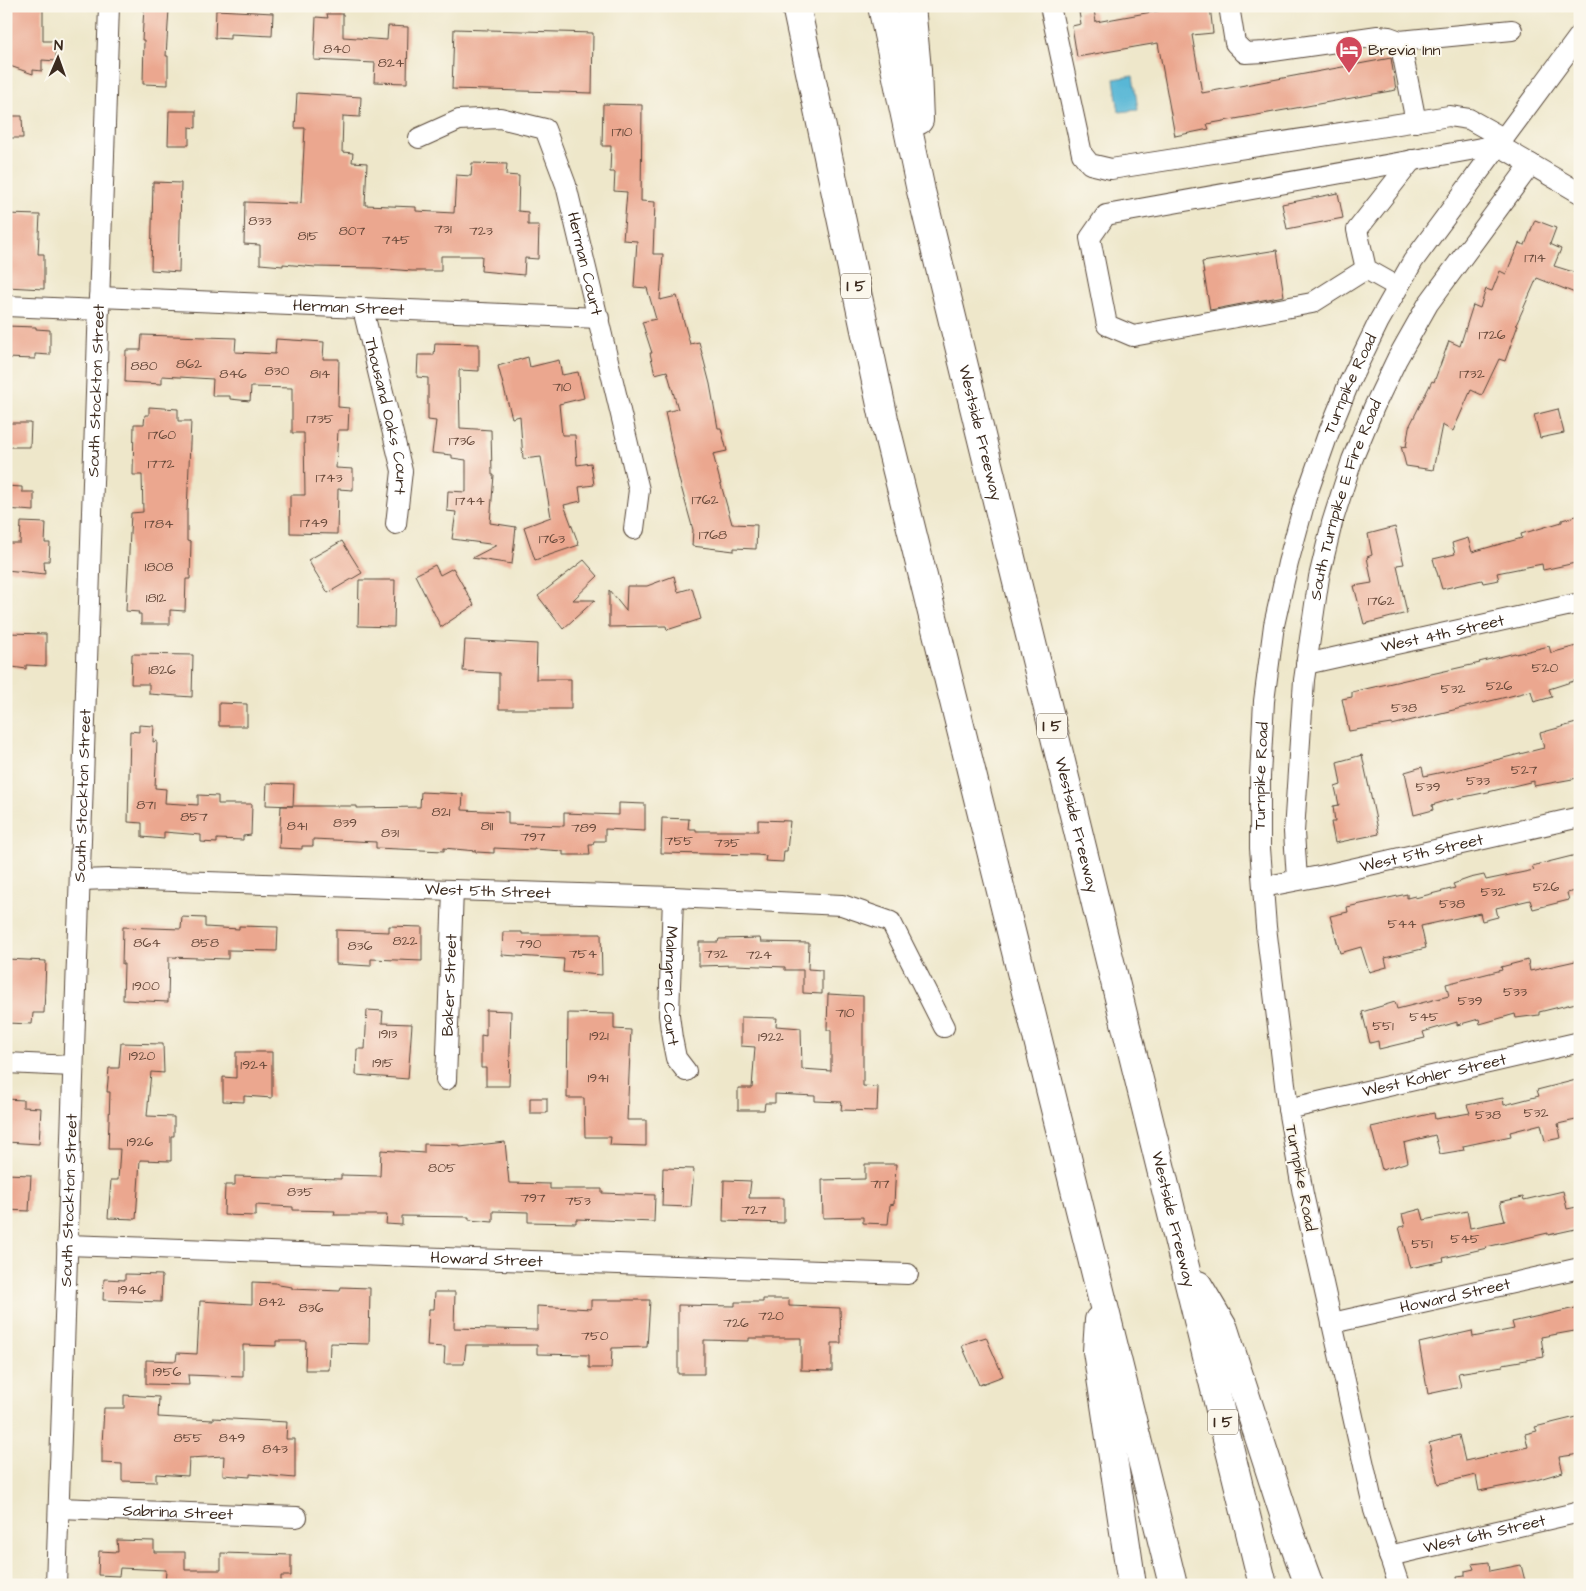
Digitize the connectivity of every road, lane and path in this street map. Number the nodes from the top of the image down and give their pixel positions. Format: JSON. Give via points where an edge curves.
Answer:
{"nodes":[{"id":1,"x":109,"y":6,"type":"edge"},
{"id":2,"x":796,"y":6,"type":"edge"},
{"id":3,"x":882,"y":6,"type":"edge"},
{"id":4,"x":911,"y":6,"type":"edge"},
{"id":5,"x":1050,"y":6,"type":"edge"},
{"id":6,"x":1229,"y":6,"type":"edge"},
{"id":7,"x":1512,"y":30,"type":"dead end"},
{"id":8,"x":1580,"y":35,"type":"edge"},
{"id":9,"x":1400,"y":41,"type":"junction"},
{"id":10,"x":1416,"y":122,"type":"junction"},
{"id":11,"x":419,"y":138,"type":"dead end"},
{"id":12,"x":1501,"y":142,"type":"junction"},
{"id":13,"x":1412,"y":160,"type":"junction"},
{"id":14,"x":1531,"y":164,"type":"junction"},
{"id":15,"x":921,"y":191,"type":"junction"},
{"id":16,"x":1580,"y":193,"type":"edge"},
{"id":17,"x":1366,"y":268,"type":"junction"},
{"id":18,"x":1398,"y":287,"type":"junction"},
{"id":19,"x":99,"y":304,"type":"junction"},
{"id":20,"x":6,"y":306,"type":"edge"},
{"id":21,"x":363,"y":309,"type":"junction"},
{"id":22,"x":599,"y":318,"type":"junction"},
{"id":23,"x":396,"y":524,"type":"dead end"},
{"id":24,"x":634,"y":529,"type":"dead end"},
{"id":25,"x":1580,"y":603,"type":"edge"},
{"id":26,"x":1306,"y":664,"type":"junction"},
{"id":27,"x":1580,"y":817,"type":"edge"},
{"id":28,"x":80,"y":880,"type":"junction"},
{"id":29,"x":1297,"y":880,"type":"junction"},
{"id":30,"x":1263,"y":887,"type":"junction"},
{"id":31,"x":454,"y":890,"type":"junction"},
{"id":32,"x":673,"y":897,"type":"junction"},
{"id":33,"x":944,"y":1027,"type":"dead end"},
{"id":34,"x":1580,"y":1042,"type":"edge"},
{"id":35,"x":6,"y":1063,"type":"edge"},
{"id":36,"x":73,"y":1066,"type":"junction"},
{"id":37,"x":686,"y":1070,"type":"dead end"},
{"id":38,"x":446,"y":1080,"type":"dead end"},
{"id":39,"x":1288,"y":1109,"type":"junction"},
{"id":40,"x":67,"y":1246,"type":"junction"},
{"id":41,"x":1183,"y":1260,"type":"junction"},
{"id":42,"x":1580,"y":1268,"type":"edge"},
{"id":43,"x":908,"y":1274,"type":"dead end"},
{"id":44,"x":1102,"y":1293,"type":"junction"},
{"id":45,"x":1332,"y":1323,"type":"junction"},
{"id":46,"x":59,"y":1508,"type":"junction"},
{"id":47,"x":1580,"y":1512,"type":"edge"},
{"id":48,"x":296,"y":1517,"type":"dead end"},
{"id":49,"x":1389,"y":1556,"type":"junction"},
{"id":50,"x":56,"y":1585,"type":"edge"},
{"id":51,"x":1132,"y":1585,"type":"edge"},
{"id":52,"x":1173,"y":1585,"type":"edge"},
{"id":53,"x":1263,"y":1585,"type":"edge"},
{"id":54,"x":1309,"y":1585,"type":"edge"},
{"id":55,"x":1398,"y":1585,"type":"edge"}],
"edges":[{"from":1,"to":19,"type":"street","name":"South Stockton Street"},
{"from":2,"to":44,"type":"highway","number":"I 5","via":[[884,419]]},
{"from":3,"to":15,"type":"highway","name":"Westside Freeway","number":"I 5"},
{"from":4,"to":15,"type":"highway","via":[[917,70]]},
{"from":5,"to":10,"type":"street","via":[[1082,154],[1090,164],[1111,169]]},
{"from":6,"to":9,"type":"street","via":[[1235,43],[1245,53],[1378,36]]},
{"from":7,"to":9,"type":"street"},
{"from":8,"to":12,"type":"street","name":"Turnpike Road"},
{"from":9,"to":10,"type":"street"},
{"from":10,"to":12,"type":"street","via":[[1449,116],[1469,119]]},
{"from":11,"to":22,"type":"street","name":"Herman Court","via":[[459,120],[500,118],[545,129],[566,185]]},
{"from":12,"to":13,"type":"street"},
{"from":12,"to":14,"type":"street"},
{"from":12,"to":18,"type":"street","name":"Turnpike Road"},
{"from":13,"to":17,"type":"street","via":[[1357,230]]},
{"from":13,"to":17,"type":"street","via":[[1106,215],[1090,238],[1107,324],[1133,336],[1312,303]]},
{"from":14,"to":16,"type":"street"},
{"from":14,"to":26,"type":"street","name":"South Turnpike E Fire Road","via":[[1428,304],[1396,359],[1374,407],[1352,460],[1332,524],[1319,577]]},
{"from":15,"to":41,"type":"highway","name":"Westside Freeway","number":"I 5"},
{"from":17,"to":18,"type":"street"},
{"from":18,"to":30,"type":"street","name":"Turnpike Road","via":[[1378,321],[1326,437],[1306,497],[1274,625],[1264,701],[1260,777]]},
{"from":19,"to":20,"type":"street","name":"Herman Street"},
{"from":19,"to":21,"type":"street","name":"Herman Street"},
{"from":19,"to":28,"type":"street","name":"South Stockton Street"},
{"from":21,"to":22,"type":"street","name":"Herman Street"},
{"from":21,"to":23,"type":"street","name":"Thousand Oaks Court","via":[[402,471]]},
{"from":22,"to":24,"type":"street","name":"Herman Court","via":[[639,490]]},
{"from":25,"to":26,"type":"street","name":"West 4th Street"},
{"from":26,"to":29,"type":"street","name":"South Turnpike E Fire Road","via":[[1294,832]]},
{"from":27,"to":29,"type":"street","name":"West 5th Street"},
{"from":28,"to":31,"type":"street","name":"West 5th Street"},
{"from":28,"to":36,"type":"street","name":"South Stockton Street"},
{"from":29,"to":30,"type":"street","name":"West 5th Street"},
{"from":30,"to":39,"type":"street","name":"Turnpike Road"},
{"from":31,"to":32,"type":"street","name":"West 5th Street"},
{"from":31,"to":38,"type":"street","name":"Baker Street"},
{"from":32,"to":33,"type":"street","name":"West 5th Street","via":[[842,905],[891,922]]},
{"from":32,"to":37,"type":"street","name":"Malmgren Court","via":[[669,1015],[676,1058]]},
{"from":34,"to":39,"type":"street","name":"West Kohler Street"},
{"from":35,"to":36,"type":"street"},
{"from":36,"to":40,"type":"street","name":"South Stockton Street"},
{"from":39,"to":45,"type":"street","name":"Turnpike Road"},
{"from":40,"to":43,"type":"street","name":"Howard Street"},
{"from":40,"to":46,"type":"street","name":"South Stockton Street"},
{"from":41,"to":53,"type":"highway","name":"Westside Freeway","number":"I 5"},
{"from":41,"to":54,"type":"highway","via":[[1224,1330]]},
{"from":42,"to":45,"type":"street","name":"Howard Street"},
{"from":44,"to":51,"type":"highway","via":[[1096,1351]]},
{"from":44,"to":52,"type":"highway","number":"I 5"},
{"from":45,"to":49,"type":"street","name":"Turnpike Road","via":[[1374,1510]]},
{"from":46,"to":48,"type":"street","name":"Sabrina Street"},
{"from":46,"to":50,"type":"street","name":"South Stockton Street"},
{"from":47,"to":49,"type":"street","name":"West 6th Street"},
{"from":49,"to":55,"type":"street","name":"Turnpike Road"}]}
